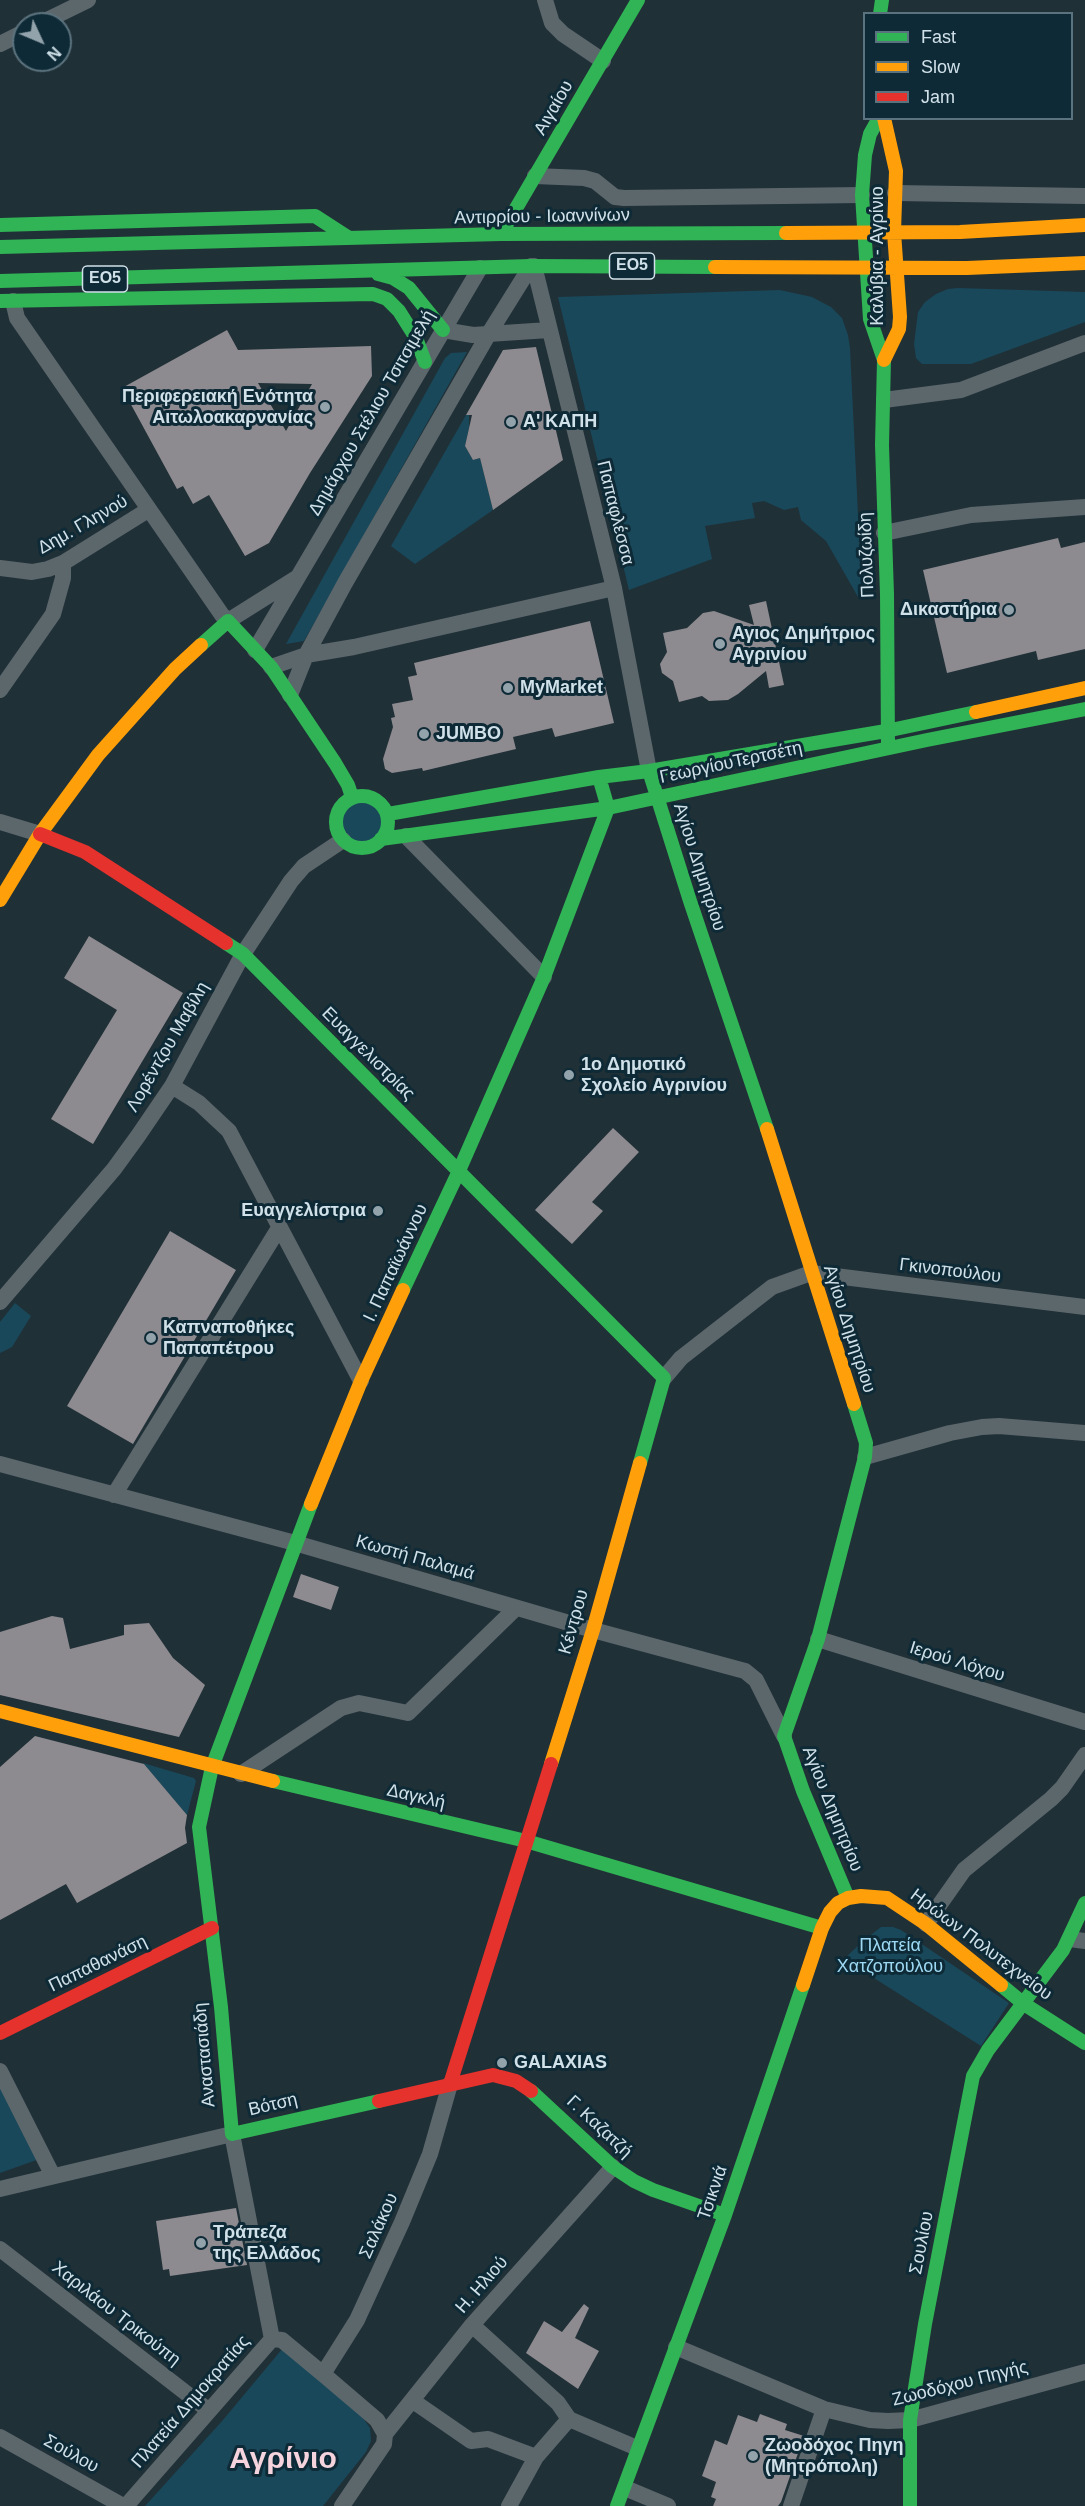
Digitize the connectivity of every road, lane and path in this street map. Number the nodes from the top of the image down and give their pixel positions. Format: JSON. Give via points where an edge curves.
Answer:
{"nodes":[{"id":1,"x":87,"y":0,"type":"edge"},
{"id":2,"x":544,"y":0,"type":"edge"},
{"id":3,"x":638,"y":0,"type":"edge"},
{"id":4,"x":63,"y":12,"type":"edge"},
{"id":5,"x":603,"y":61,"type":"junction"},
{"id":6,"x":878,"y":120,"type":"edge"},
{"id":7,"x":884,"y":120,"type":"edge"},
{"id":8,"x":535,"y":176,"type":"junction"},
{"id":9,"x":895,"y":193,"type":"junction"},
{"id":10,"x":862,"y":195,"type":"junction"},
{"id":11,"x":1085,"y":196,"type":"edge"},
{"id":12,"x":0,"y":225,"type":"edge"},
{"id":13,"x":1085,"y":225,"type":"edge"},
{"id":14,"x":894,"y":232,"type":"junction"},
{"id":15,"x":501,"y":234,"type":"junction"},
{"id":16,"x":864,"y":234,"type":"junction"},
{"id":17,"x":349,"y":238,"type":"junction"},
{"id":18,"x":0,"y":247,"type":"edge"},
{"id":19,"x":1085,"y":263,"type":"edge"},
{"id":20,"x":532,"y":266,"type":"junction"},
{"id":21,"x":865,"y":266,"type":"junction"},
{"id":22,"x":480,"y":268,"type":"junction"},
{"id":23,"x":896,"y":268,"type":"junction"},
{"id":24,"x":368,"y":272,"type":"junction"},
{"id":25,"x":0,"y":281,"type":"edge"},
{"id":26,"x":7,"y":301,"type":"edge"},
{"id":27,"x":443,"y":330,"type":"junction"},
{"id":28,"x":549,"y":330,"type":"junction"},
{"id":29,"x":488,"y":335,"type":"junction"},
{"id":30,"x":1085,"y":343,"type":"edge"},
{"id":31,"x":884,"y":360,"type":"junction"},
{"id":32,"x":425,"y":362,"type":"junction"},
{"id":33,"x":884,"y":400,"type":"junction"},
{"id":34,"x":1085,"y":507,"type":"edge"},
{"id":35,"x":148,"y":510,"type":"junction"},
{"id":36,"x":884,"y":533,"type":"junction"},
{"id":37,"x":63,"y":562,"type":"junction"},
{"id":38,"x":0,"y":568,"type":"edge"},
{"id":39,"x":298,"y":577,"type":"junction"},
{"id":40,"x":614,"y":588,"type":"junction"},
{"id":41,"x":228,"y":621,"type":"junction"},
{"id":42,"x":255,"y":650,"type":"junction"},
{"id":43,"x":306,"y":655,"type":"junction"},
{"id":44,"x":271,"y":667,"type":"junction"},
{"id":45,"x":1085,"y":688,"type":"edge"},
{"id":46,"x":0,"y":690,"type":"edge"},
{"id":47,"x":290,"y":695,"type":"junction"},
{"id":48,"x":1085,"y":709,"type":"edge"},
{"id":49,"x":886,"y":731,"type":"junction"},
{"id":50,"x":888,"y":748,"type":"junction"},
{"id":51,"x":649,"y":771,"type":"junction"},
{"id":52,"x":599,"y":777,"type":"junction"},
{"id":53,"x":658,"y":796,"type":"junction"},
{"id":54,"x":352,"y":797,"type":"junction"},
{"id":55,"x":608,"y":808,"type":"junction"},
{"id":56,"x":388,"y":814,"type":"junction"},
{"id":57,"x":0,"y":822,"type":"edge"},
{"id":58,"x":40,"y":834,"type":"junction"},
{"id":59,"x":406,"y":836,"type":"junction"},
{"id":60,"x":381,"y":839,"type":"junction"},
{"id":61,"x":343,"y":840,"type":"junction"},
{"id":62,"x":0,"y":900,"type":"edge"},
{"id":63,"x":243,"y":954,"type":"junction"},
{"id":64,"x":544,"y":977,"type":"junction"},
{"id":65,"x":172,"y":1086,"type":"junction"},
{"id":66,"x":458,"y":1173,"type":"junction"},
{"id":67,"x":279,"y":1228,"type":"junction"},
{"id":68,"x":811,"y":1273,"type":"junction"},
{"id":69,"x":0,"y":1302,"type":"edge"},
{"id":70,"x":1085,"y":1307,"type":"edge"},
{"id":71,"x":664,"y":1378,"type":"junction"},
{"id":72,"x":361,"y":1381,"type":"junction"},
{"id":73,"x":1085,"y":1433,"type":"edge"},
{"id":74,"x":865,"y":1457,"type":"junction"},
{"id":75,"x":0,"y":1464,"type":"edge"},
{"id":76,"x":114,"y":1495,"type":"junction"},
{"id":77,"x":295,"y":1543,"type":"junction"},
{"id":78,"x":516,"y":1608,"type":"junction"},
{"id":79,"x":593,"y":1630,"type":"junction"},
{"id":80,"x":818,"y":1639,"type":"junction"},
{"id":81,"x":0,"y":1711,"type":"edge"},
{"id":82,"x":1085,"y":1722,"type":"edge"},
{"id":83,"x":784,"y":1736,"type":"junction"},
{"id":84,"x":1085,"y":1755,"type":"edge"},
{"id":85,"x":212,"y":1767,"type":"junction"},
{"id":86,"x":241,"y":1774,"type":"junction"},
{"id":87,"x":526,"y":1841,"type":"junction"},
{"id":88,"x":849,"y":1898,"type":"junction"},
{"id":89,"x":1085,"y":1903,"type":"edge"},
{"id":90,"x":926,"y":1924,"type":"junction"},
{"id":91,"x":212,"y":1928,"type":"junction"},
{"id":92,"x":822,"y":1928,"type":"junction"},
{"id":93,"x":1078,"y":1940,"type":"edge"},
{"id":94,"x":1024,"y":2004,"type":"junction"},
{"id":95,"x":0,"y":2033,"type":"edge"},
{"id":96,"x":1085,"y":2043,"type":"edge"},
{"id":97,"x":0,"y":2071,"type":"edge"},
{"id":98,"x":450,"y":2084,"type":"junction"},
{"id":99,"x":232,"y":2134,"type":"junction"},
{"id":100,"x":613,"y":2166,"type":"junction"},
{"id":101,"x":53,"y":2176,"type":"junction"},
{"id":102,"x":0,"y":2189,"type":"edge"},
{"id":103,"x":724,"y":2215,"type":"junction"},
{"id":104,"x":0,"y":2249,"type":"edge"},
{"id":105,"x":472,"y":2325,"type":"junction"},
{"id":106,"x":272,"y":2339,"type":"junction"},
{"id":107,"x":676,"y":2348,"type":"junction"},
{"id":108,"x":1085,"y":2372,"type":"edge"},
{"id":109,"x":323,"y":2374,"type":"junction"},
{"id":110,"x":412,"y":2402,"type":"junction"},
{"id":111,"x":824,"y":2409,"type":"junction"},
{"id":112,"x":208,"y":2410,"type":"junction"},
{"id":113,"x":569,"y":2419,"type":"junction"},
{"id":114,"x":910,"y":2420,"type":"junction"},
{"id":115,"x":386,"y":2434,"type":"junction"},
{"id":116,"x":0,"y":2437,"type":"edge"},
{"id":117,"x":637,"y":2448,"type":"junction"},
{"id":118,"x":536,"y":2457,"type":"junction"},
{"id":119,"x":625,"y":2488,"type":"junction"},
{"id":120,"x":125,"y":2506,"type":"edge"},
{"id":121,"x":342,"y":2506,"type":"edge"},
{"id":122,"x":510,"y":2506,"type":"edge"},
{"id":123,"x":617,"y":2506,"type":"edge"},
{"id":124,"x":668,"y":2506,"type":"edge"},
{"id":125,"x":791,"y":2506,"type":"edge"},
{"id":126,"x":910,"y":2506,"type":"edge"}],
"edges":[{"from":1,"to":4,"type":"street"},
{"from":2,"to":5,"type":"street","via":[[557,29]]},
{"from":3,"to":5,"type":"street","name":"Αιγαίου"},
{"from":5,"to":8,"type":"street","name":"Αιγαίου"},
{"from":6,"to":10,"type":"street","name":"Καλύβια - Αγρίνιο","via":[[867,144]]},
{"from":7,"to":9,"type":"street","name":"Καλύβια - Αγρίνιο","via":[[896,171]]},
{"from":8,"to":10,"type":"street","via":[[584,178],[595,181],[615,197],[624,198]]},
{"from":8,"to":15,"type":"street","name":"Αιγαίου"},
{"from":9,"to":11,"type":"street"},
{"from":9,"to":14,"type":"street","name":"Καλύβια - Αγρίνιο"},
{"from":10,"to":16,"type":"street","name":"Καλύβια - Αγρίνιο"},
{"from":12,"to":17,"type":"street","via":[[315,216]]},
{"from":13,"to":14,"type":"street","name":"Αντιρρίου - Ιωαννίνων","number":"ΕΟ5"},
{"from":14,"to":16,"type":"street","name":"Αντιρρίου - Ιωαννίνων","number":"ΕΟ5"},
{"from":14,"to":23,"type":"street","name":"Καλύβια - Αγρίνιο"},
{"from":15,"to":16,"type":"street","name":"Αντιρρίου - Ιωαννίνων","number":"ΕΟ5"},
{"from":15,"to":17,"type":"street","name":"Αντιρρίου - Ιωαννίνων","number":"ΕΟ5"},
{"from":16,"to":21,"type":"street","name":"Καλύβια - Αγρίνιο"},
{"from":17,"to":18,"type":"street","name":"Αντιρρίου - Ιωαννίνων","number":"ΕΟ5"},
{"from":19,"to":23,"type":"street","number":"ΕΟ5"},
{"from":20,"to":21,"type":"street","number":"ΕΟ5"},
{"from":20,"to":22,"type":"street","number":"ΕΟ5"},
{"from":20,"to":28,"type":"street","name":"Παπαφλέσσα"},
{"from":20,"to":29,"type":"street"},
{"from":21,"to":23,"type":"street","number":"ΕΟ5"},
{"from":21,"to":31,"type":"street","name":"Καλύβια - Αγρίνιο","via":[[870,319]]},
{"from":22,"to":24,"type":"street","number":"ΕΟ5"},
{"from":22,"to":27,"type":"street","name":"Δημάρχου Στέλιου Τσιτσιμελή"},
{"from":23,"to":31,"type":"street","name":"Καλύβια - Αγρίνιο","via":[[898,329]]},
{"from":24,"to":25,"type":"street","number":"ΕΟ5"},
{"from":24,"to":27,"type":"street","via":[[388,276],[409,288]]},
{"from":26,"to":32,"type":"street","via":[[373,294],[388,300],[403,316]]},
{"from":26,"to":35,"type":"street"},
{"from":27,"to":29,"type":"street"},
{"from":27,"to":32,"type":"street","name":"Δημάρχου Στέλιου Τσιτσιμελή"},
{"from":28,"to":29,"type":"street"},
{"from":28,"to":40,"type":"street","name":"Παπαφλέσσα"},
{"from":29,"to":43,"type":"street"},
{"from":30,"to":33,"type":"street","via":[[961,390]]},
{"from":31,"to":33,"type":"street","name":"Πολυζωίδη"},
{"from":32,"to":39,"type":"street","name":"Δημάρχου Στέλιου Τσιτσιμελή"},
{"from":33,"to":36,"type":"street","name":"Πολυζωίδη"},
{"from":34,"to":36,"type":"street","via":[[971,515]]},
{"from":35,"to":37,"type":"street","name":"Δημ. Γληνού"},
{"from":35,"to":41,"type":"street"},
{"from":36,"to":49,"type":"street","name":"Πολυζωίδη"},
{"from":37,"to":38,"type":"street","name":"Δημ. Γληνού","via":[[37,572]]},
{"from":37,"to":46,"type":"street","via":[[63,578],[53,614]]},
{"from":39,"to":41,"type":"street","name":"Δημάρχου Στέλιου Τσιτσιμελή"},
{"from":39,"to":42,"type":"street","name":"Δημάρχου Στέλιου Τσιτσιμελή"},
{"from":40,"to":43,"type":"street"},
{"from":40,"to":51,"type":"street","name":"Παπαφλέσσα"},
{"from":41,"to":42,"type":"street"},
{"from":41,"to":58,"type":"street","name":"Δημάρχου Στέλιου Τσιτσιμελή","via":[[142,705],[81,776]]},
{"from":42,"to":44,"type":"street"},
{"from":43,"to":44,"type":"street"},
{"from":43,"to":47,"type":"street"},
{"from":44,"to":47,"type":"street"},
{"from":45,"to":49,"type":"street","name":"ΓεωργίουΤερτσέτη"},
{"from":47,"to":54,"type":"street","via":[[335,763]]},
{"from":48,"to":50,"type":"street","name":"ΓεωργίουΤερτσέτη"},
{"from":49,"to":50,"type":"street","name":"Πολυζωίδη"},
{"from":49,"to":51,"type":"street","name":"ΓεωργίουΤερτσέτη"},
{"from":50,"to":53,"type":"street","name":"ΓεωργίουΤερτσέτη"},
{"from":51,"to":52,"type":"street","name":"ΓεωργίουΤερτσέτη"},
{"from":51,"to":53,"type":"street","name":"Αγίου Δημητρίου"},
{"from":52,"to":55,"type":"street"},
{"from":52,"to":56,"type":"street","name":"ΓεωργίουΤερτσέτη"},
{"from":53,"to":55,"type":"street","name":"ΓεωργίουΤερτσέτη"},
{"from":53,"to":68,"type":"street","name":"Αγίου Δημητρίου"},
{"from":54,"to":56,"type":"street","via":[[370,796]]},
{"from":54,"to":61,"type":"street","via":[[336,816]]},
{"from":55,"to":59,"type":"street","name":"ΓεωργίουΤερτσέτη"},
{"from":55,"to":64,"type":"street","name":"Ι. Παπαϊωάννου"},
{"from":56,"to":60,"type":"street"},
{"from":57,"to":58,"type":"street","name":"Ευαγγελιστρίας"},
{"from":58,"to":62,"type":"street","name":"Δημάρχου Στέλιου Τσιτσιμελή"},
{"from":58,"to":63,"type":"street","name":"Ευαγγελιστρίας","via":[[85,852]]},
{"from":59,"to":60,"type":"street","name":"ΓεωργίουΤερτσέτη"},
{"from":59,"to":64,"type":"street"},
{"from":60,"to":61,"type":"street","via":[[367,848]]},
{"from":61,"to":63,"type":"street","name":"Λορέντζου Μαβίλη","via":[[304,866]]},
{"from":63,"to":65,"type":"street","name":"Λορέντζου Μαβίλη"},
{"from":63,"to":66,"type":"street","name":"Ευαγγελιστρίας"},
{"from":64,"to":66,"type":"street","name":"Ι. Παπαϊωάννου"},
{"from":65,"to":67,"type":"street","via":[[199,1103],[229,1131]]},
{"from":65,"to":69,"type":"street","name":"Λορέντζου Μαβίλη","via":[[114,1169]]},
{"from":66,"to":71,"type":"street","name":"Ευαγγελιστρίας"},
{"from":66,"to":72,"type":"street","name":"Ι. Παπαϊωάννου"},
{"from":67,"to":72,"type":"street"},
{"from":67,"to":76,"type":"street"},
{"from":68,"to":70,"type":"street","name":"Γκινοπούλου"},
{"from":68,"to":71,"type":"street","name":"Κέντρου","via":[[772,1287],[681,1358]]},
{"from":68,"to":74,"type":"street","name":"Αγίου Δημητρίου","via":[[862,1429]]},
{"from":71,"to":79,"type":"street","name":"Κέντρου"},
{"from":72,"to":77,"type":"street","name":"Ι. Παπαϊωάννου"},
{"from":73,"to":74,"type":"street","via":[[982,1427]]},
{"from":74,"to":80,"type":"street","name":"Αγίου Δημητρίου"},
{"from":75,"to":76,"type":"street","name":"Κωστή Παλαμά"},
{"from":76,"to":77,"type":"street","name":"Κωστή Παλαμά"},
{"from":77,"to":78,"type":"street","name":"Κωστή Παλαμά"},
{"from":77,"to":85,"type":"street","name":"Ι. Παπαϊωάννου"},
{"from":78,"to":79,"type":"street","name":"Κωστή Παλαμά"},
{"from":78,"to":86,"type":"street","via":[[408,1713],[359,1703],[350,1705]]},
{"from":79,"to":83,"type":"street","name":"Κωστή Παλαμά","via":[[745,1671],[756,1680]]},
{"from":79,"to":87,"type":"street","name":"Κέντρου"},
{"from":80,"to":82,"type":"street","name":"Ιερού Λόχου"},
{"from":80,"to":83,"type":"street","name":"Αγίου Δημητρίου"},
{"from":81,"to":85,"type":"street","name":"Δαγκλή"},
{"from":83,"to":88,"type":"street","name":"Αγίου Δημητρίου"},
{"from":84,"to":90,"type":"street","via":[[1051,1799],[969,1865]]},
{"from":85,"to":86,"type":"street","name":"Δαγκλή"},
{"from":85,"to":91,"type":"street","name":"Αναστασιάδη","via":[[199,1827]]},
{"from":86,"to":87,"type":"street","name":"Δαγκλή"},
{"from":87,"to":92,"type":"street","name":"Δαγκλή"},
{"from":87,"to":98,"type":"street","name":"Κέντρου"},
{"from":88,"to":90,"type":"street","name":"Ηρώων Πολυτεχνείου","via":[[887,1898]]},
{"from":88,"to":92,"type":"street","name":"Τσικνιά","via":[[838,1903]]},
{"from":89,"to":93,"type":"street","name":"Σουλίου"},
{"from":90,"to":94,"type":"street","name":"Ηρώων Πολυτεχνείου"},
{"from":91,"to":95,"type":"street","name":"Παπαθανάση"},
{"from":91,"to":99,"type":"street","name":"Αναστασιάδη"},
{"from":92,"to":103,"type":"street","name":"Τσικνιά"},
{"from":93,"to":94,"type":"street","name":"Σουλίου"},
{"from":94,"to":96,"type":"street","name":"Ηρώων Πολυτεχνείου"},
{"from":94,"to":114,"type":"street","name":"Σουλίου","via":[[973,2076]]},
{"from":97,"to":101,"type":"street"},
{"from":98,"to":99,"type":"street","name":"Βότση"},
{"from":98,"to":100,"type":"street","name":"Γ. Καζατζή","via":[[493,2075],[516,2081]]},
{"from":98,"to":109,"type":"street","name":"Σαλάκου","via":[[430,2154],[402,2222],[357,2320]]},
{"from":99,"to":101,"type":"street","name":"Βότση"},
{"from":99,"to":106,"type":"street","name":"Αναστασιάδη"},
{"from":100,"to":103,"type":"street","name":"Γ. Καζατζή","via":[[653,2190]]},
{"from":100,"to":105,"type":"street","name":"Η. Ηλιού"},
{"from":101,"to":102,"type":"street","name":"Βότση"},
{"from":103,"to":107,"type":"street","name":"Τσικνιά"},
{"from":104,"to":112,"type":"street","name":"Χαριλάου Τρικούπη"},
{"from":105,"to":110,"type":"street","name":"Η. Ηλιού"},
{"from":105,"to":113,"type":"street","via":[[558,2403]]},
{"from":106,"to":109,"type":"street","name":"Πλατεία Δημοκρατίας","via":[[282,2340]]},
{"from":106,"to":112,"type":"street","name":"Πλατεία Δημοκρατίας"},
{"from":107,"to":111,"type":"street","name":"Ζωοδόχου Πηγής"},
{"from":107,"to":117,"type":"street","name":"Τσικνιά"},
{"from":108,"to":114,"type":"street","name":"Ζωοδόχου Πηγής"},
{"from":109,"to":115,"type":"street","name":"Πλατεία Δημοκρατίας","via":[[376,2420]]},
{"from":110,"to":115,"type":"street","name":"Η. Ηλιού"},
{"from":110,"to":118,"type":"street","via":[[471,2441],[488,2439]]},
{"from":111,"to":114,"type":"street","name":"Ζωοδόχου Πηγής","via":[[870,2420]]},
{"from":111,"to":125,"type":"street"},
{"from":112,"to":120,"type":"street","name":"Πλατεία Δημοκρατίας"},
{"from":113,"to":117,"type":"street"},
{"from":113,"to":118,"type":"street"},
{"from":114,"to":126,"type":"street","name":"Σουλίου"},
{"from":115,"to":121,"type":"street","via":[[384,2444]]},
{"from":116,"to":120,"type":"street","name":"Σούλου"},
{"from":117,"to":119,"type":"street","name":"Τσικνιά"},
{"from":118,"to":122,"type":"street"},
{"from":119,"to":123,"type":"street","name":"Τσικνιά"},
{"from":119,"to":124,"type":"street"}]}
